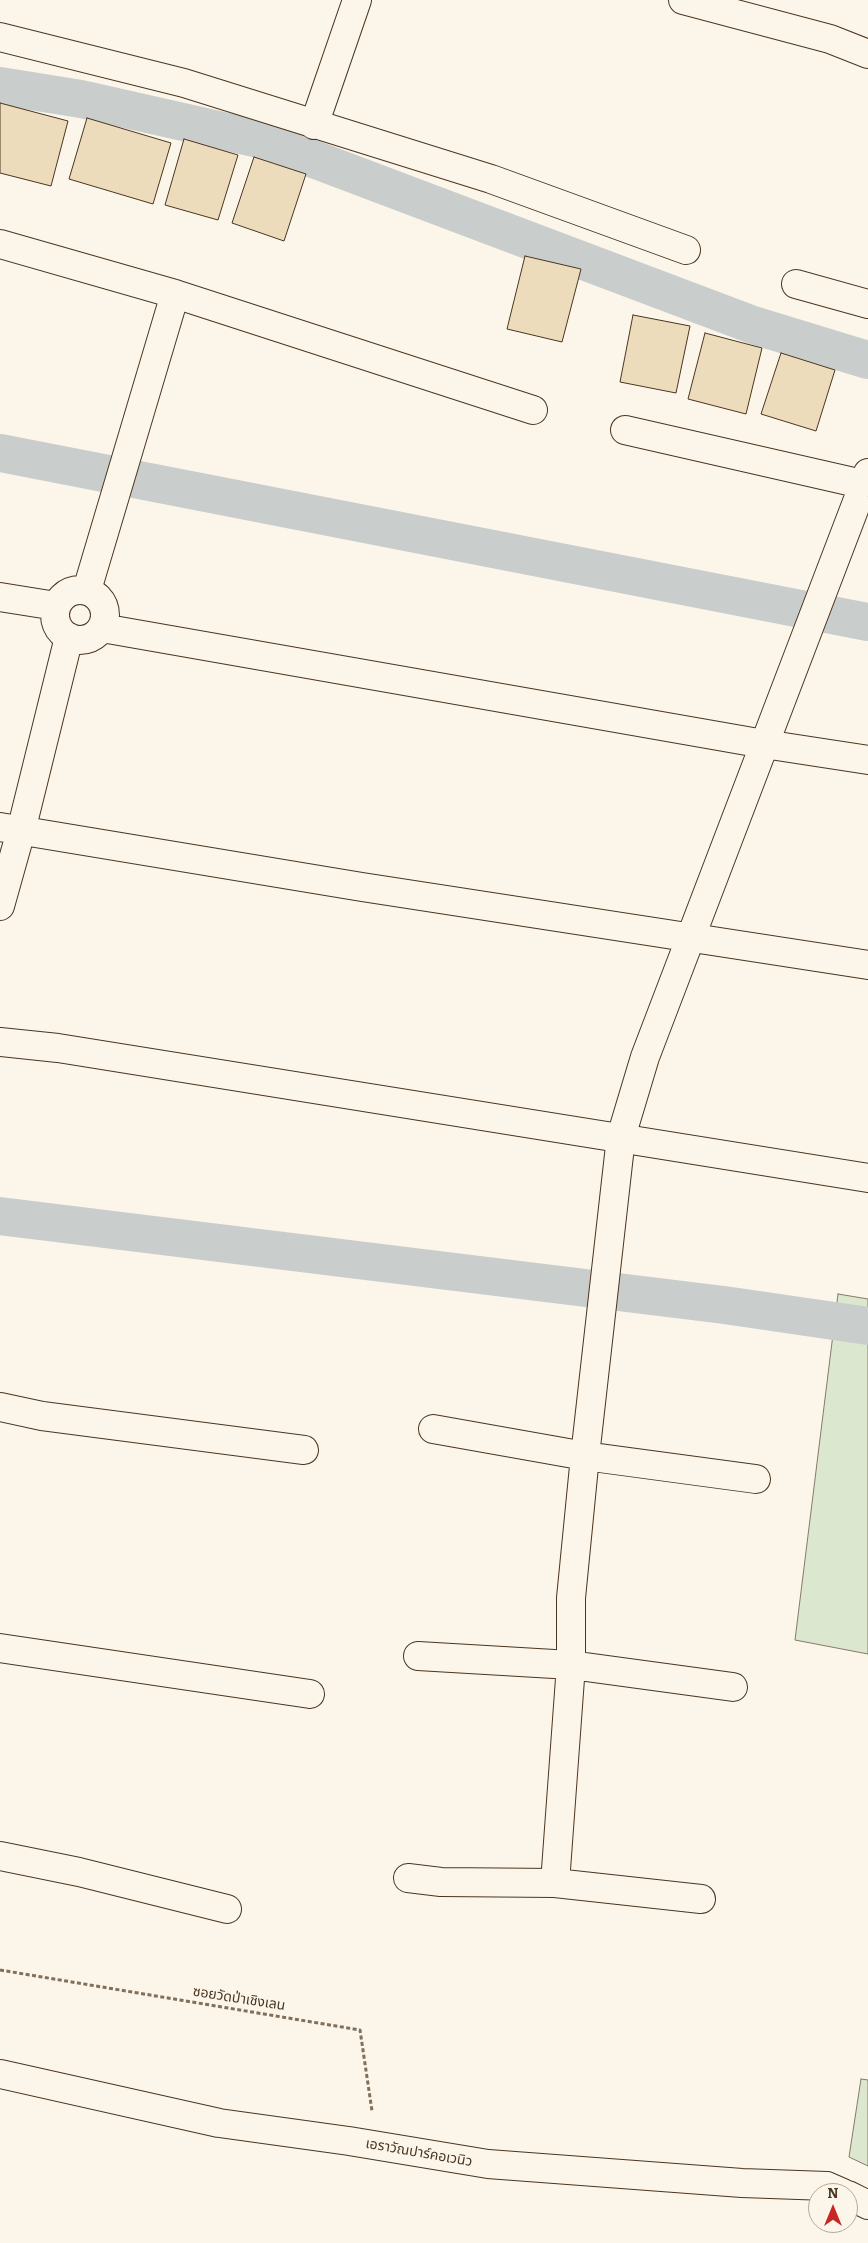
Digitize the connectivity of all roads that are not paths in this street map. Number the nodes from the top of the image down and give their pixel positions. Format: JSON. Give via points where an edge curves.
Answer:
{"nodes":[{"id":1,"x":356,"y":0,"type":"edge"},
{"id":2,"x":683,"y":0,"type":"edge"},
{"id":3,"x":0,"y":37,"type":"edge"},
{"id":4,"x":868,"y":54,"type":"edge"},
{"id":5,"x":314,"y":124,"type":"junction"},
{"id":6,"x":0,"y":244,"type":"edge"},
{"id":7,"x":686,"y":250,"type":"dead end"},
{"id":8,"x":796,"y":284,"type":"dead end"},
{"id":9,"x":174,"y":294,"type":"junction"},
{"id":10,"x":868,"y":304,"type":"edge"},
{"id":11,"x":533,"y":410,"type":"dead end"},
{"id":12,"x":625,"y":430,"type":"dead end"},
{"id":13,"x":865,"y":478,"type":"edge"},
{"id":14,"x":87,"y":590,"type":"junction"},
{"id":15,"x":0,"y":597,"type":"edge"},
{"id":16,"x":56,"y":606,"type":"junction"},
{"id":17,"x":102,"y":628,"type":"junction"},
{"id":18,"x":69,"y":638,"type":"junction"},
{"id":19,"x":764,"y":744,"type":"junction"},
{"id":20,"x":868,"y":760,"type":"edge"},
{"id":21,"x":11,"y":829,"type":"edge"},
{"id":22,"x":0,"y":906,"type":"edge"},
{"id":23,"x":691,"y":937,"type":"junction"},
{"id":24,"x":868,"y":965,"type":"edge"},
{"id":25,"x":0,"y":1042,"type":"edge"},
{"id":26,"x":621,"y":1137,"type":"junction"},
{"id":27,"x":868,"y":1178,"type":"edge"},
{"id":28,"x":0,"y":1407,"type":"edge"},
{"id":29,"x":433,"y":1428,"type":"dead end"},
{"id":30,"x":304,"y":1450,"type":"dead end"},
{"id":31,"x":585,"y":1456,"type":"junction"},
{"id":32,"x":756,"y":1479,"type":"dead end"},
{"id":33,"x":0,"y":1648,"type":"edge"},
{"id":34,"x":418,"y":1656,"type":"dead end"},
{"id":35,"x":571,"y":1665,"type":"junction"},
{"id":36,"x":733,"y":1687,"type":"dead end"},
{"id":37,"x":310,"y":1694,"type":"dead end"},
{"id":38,"x":0,"y":1856,"type":"edge"},
{"id":39,"x":408,"y":1878,"type":"dead end"},
{"id":40,"x":555,"y":1883,"type":"junction"},
{"id":41,"x":700,"y":1899,"type":"dead end"},
{"id":42,"x":227,"y":1909,"type":"dead end"},
{"id":43,"x":0,"y":2074,"type":"edge"},
{"id":44,"x":808,"y":2185,"type":"edge"}],
"edges":[{"from":1,"to":5,"type":"street"},
{"from":2,"to":4,"type":"street","via":[[830,39]]},
{"from":3,"to":5,"type":"street","via":[[184,83]]},
{"from":5,"to":7,"type":"street","via":[[491,179]]},
{"from":6,"to":9,"type":"street"},
{"from":8,"to":10,"type":"street"},
{"from":9,"to":11,"type":"street"},
{"from":9,"to":14,"type":"street"},
{"from":12,"to":13,"type":"street"},
{"from":13,"to":19,"type":"street"},
{"from":14,"to":16,"type":"street","via":[[69,592]]},
{"from":14,"to":17,"type":"street","via":[[102,601],[106,619]]},
{"from":15,"to":16,"type":"street"},
{"from":16,"to":18,"type":"street","via":[[56,624]]},
{"from":17,"to":18,"type":"street","via":[[87,639]]},
{"from":17,"to":19,"type":"street"},
{"from":18,"to":21,"type":"street"},
{"from":19,"to":20,"type":"street"},
{"from":19,"to":23,"type":"street"},
{"from":21,"to":22,"type":"street"},
{"from":21,"to":23,"type":"street","via":[[362,888]]},
{"from":23,"to":24,"type":"street"},
{"from":23,"to":26,"type":"street","via":[[645,1057]]},
{"from":25,"to":26,"type":"street","via":[[58,1048]]},
{"from":26,"to":27,"type":"street"},
{"from":26,"to":31,"type":"street"},
{"from":28,"to":30,"type":"street","via":[[42,1416]]},
{"from":29,"to":31,"type":"street"},
{"from":31,"to":32,"type":"street"},
{"from":31,"to":35,"type":"street","via":[[572,1598]]},
{"from":33,"to":37,"type":"street"},
{"from":34,"to":35,"type":"street"},
{"from":35,"to":36,"type":"street"},
{"from":35,"to":40,"type":"street"},
{"from":38,"to":42,"type":"street"},
{"from":39,"to":40,"type":"street","via":[[441,1882]]},
{"from":40,"to":41,"type":"street"},
{"from":43,"to":44,"type":"street","name":"เอราวัณปาร์คอเวนิว","via":[[219,2123],[488,2164]]}]}
